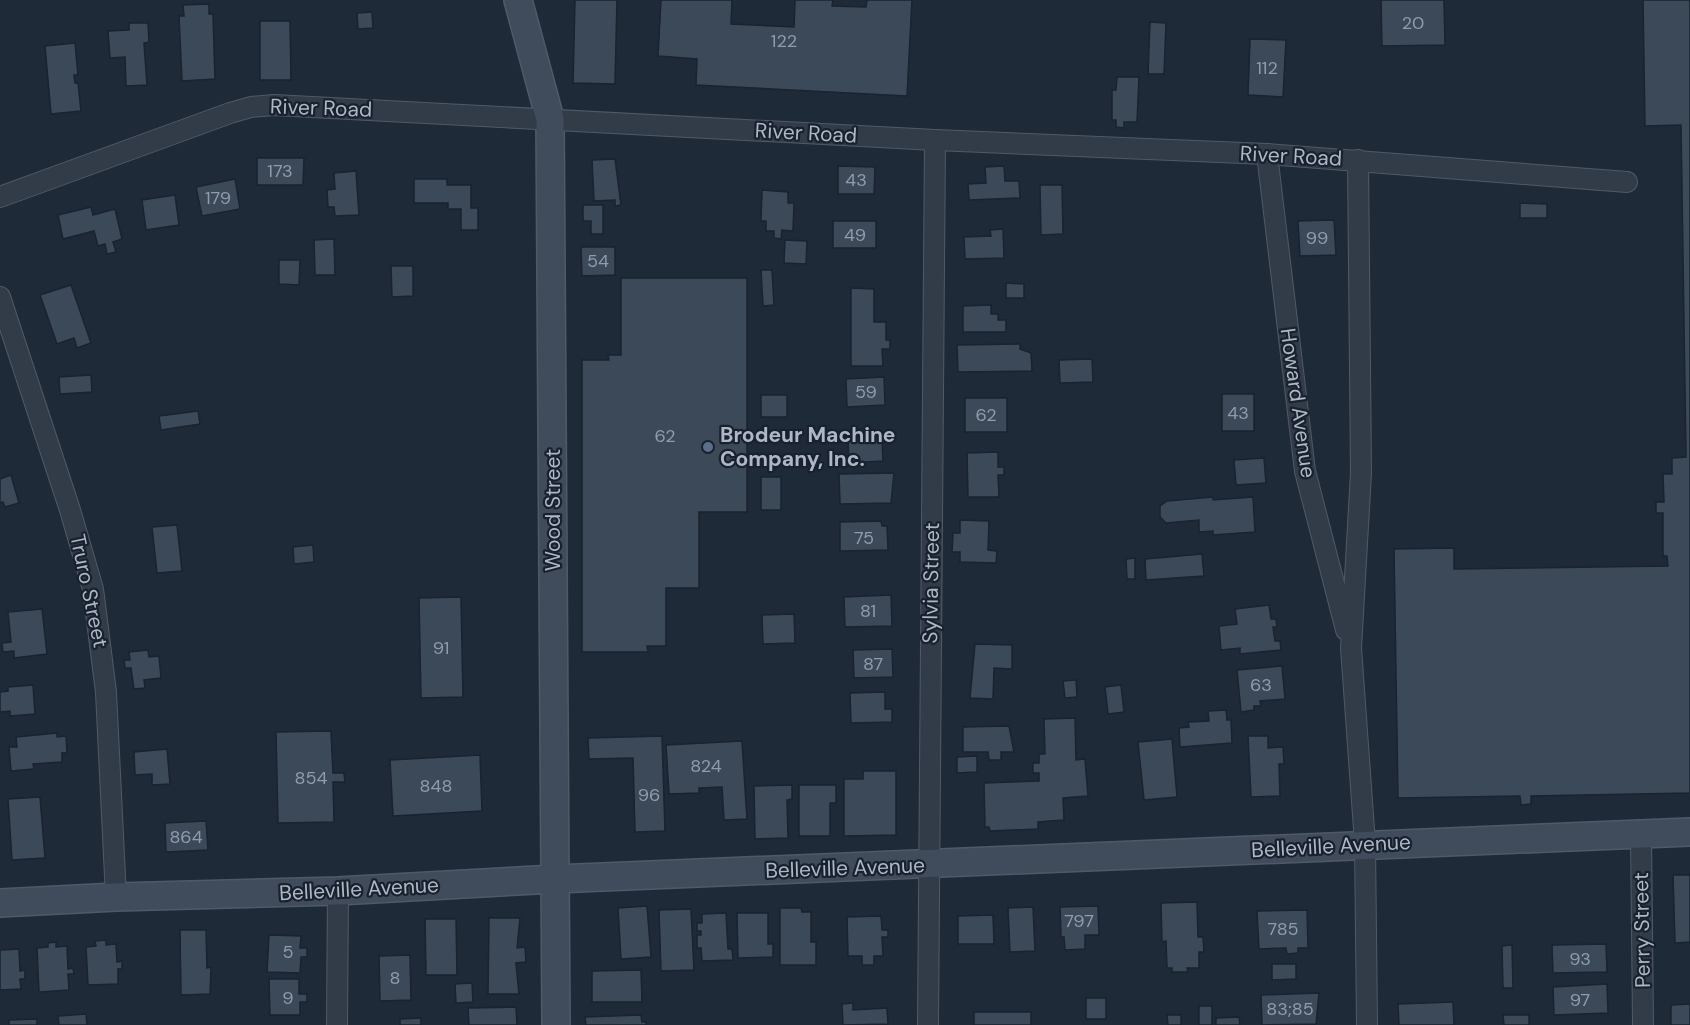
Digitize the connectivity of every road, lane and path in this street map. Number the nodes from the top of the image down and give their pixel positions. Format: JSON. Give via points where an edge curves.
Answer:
{"nodes":[{"id":1,"x":518,"y":0,"type":"edge"},
{"id":2,"x":550,"y":119,"type":"junction"},
{"id":3,"x":935,"y":140,"type":"junction"},
{"id":4,"x":1267,"y":154,"type":"junction"},
{"id":5,"x":1358,"y":160,"type":"junction"},
{"id":6,"x":1627,"y":182,"type":"dead end"},
{"id":7,"x":0,"y":197,"type":"edge"},
{"id":8,"x":0,"y":297,"type":"edge"},
{"id":9,"x":1351,"y":648,"type":"junction"},
{"id":10,"x":1690,"y":832,"type":"edge"},
{"id":11,"x":1641,"y":835,"type":"junction"},
{"id":12,"x":1365,"y":843,"type":"junction"},
{"id":13,"x":929,"y":864,"type":"junction"},
{"id":14,"x":555,"y":879,"type":"junction"},
{"id":15,"x":338,"y":891,"type":"junction"},
{"id":16,"x":116,"y":897,"type":"junction"},
{"id":17,"x":0,"y":903,"type":"edge"},
{"id":18,"x":337,"y":1025,"type":"edge"},
{"id":19,"x":556,"y":1025,"type":"edge"},
{"id":20,"x":928,"y":1025,"type":"edge"},
{"id":21,"x":1366,"y":1025,"type":"edge"},
{"id":22,"x":1643,"y":1025,"type":"edge"}],
"edges":[{"from":1,"to":2,"type":"main road","name":"Wood Street"},
{"from":2,"to":3,"type":"street","name":"River Road"},
{"from":2,"to":7,"type":"street","name":"River Road","via":[[296,105],[252,107]]},
{"from":2,"to":14,"type":"main road","name":"Wood Street"},
{"from":3,"to":4,"type":"street","name":"River Road"},
{"from":3,"to":13,"type":"street","name":"Sylvia Street"},
{"from":4,"to":5,"type":"street","name":"River Road"},
{"from":4,"to":9,"type":"street","name":"Howard Avenue","via":[[1305,471]]},
{"from":5,"to":6,"type":"street","name":"River Road"},
{"from":5,"to":9,"type":"street","name":"Howard Avenue","via":[[1361,473]]},
{"from":8,"to":16,"type":"street","name":"Truro Street","via":[[93,589],[106,692]]},
{"from":9,"to":12,"type":"street","name":"Howard Avenue"},
{"from":10,"to":11,"type":"main road","name":"Belleville Avenue"},
{"from":11,"to":12,"type":"main road","name":"Belleville Avenue"},
{"from":11,"to":22,"type":"street","name":"Perry Street"},
{"from":12,"to":13,"type":"main road","name":"Belleville Avenue"},
{"from":12,"to":21,"type":"street","name":"Howard Avenue"},
{"from":13,"to":14,"type":"main road","name":"Belleville Avenue"},
{"from":13,"to":20,"type":"street","name":"Sylvia Street"},
{"from":14,"to":15,"type":"main road","name":"Belleville Avenue"},
{"from":14,"to":19,"type":"main road","name":"Wood Street"},
{"from":15,"to":16,"type":"main road","name":"Belleville Avenue"},
{"from":15,"to":18,"type":"street"},
{"from":16,"to":17,"type":"main road","name":"Belleville Avenue"}]}
